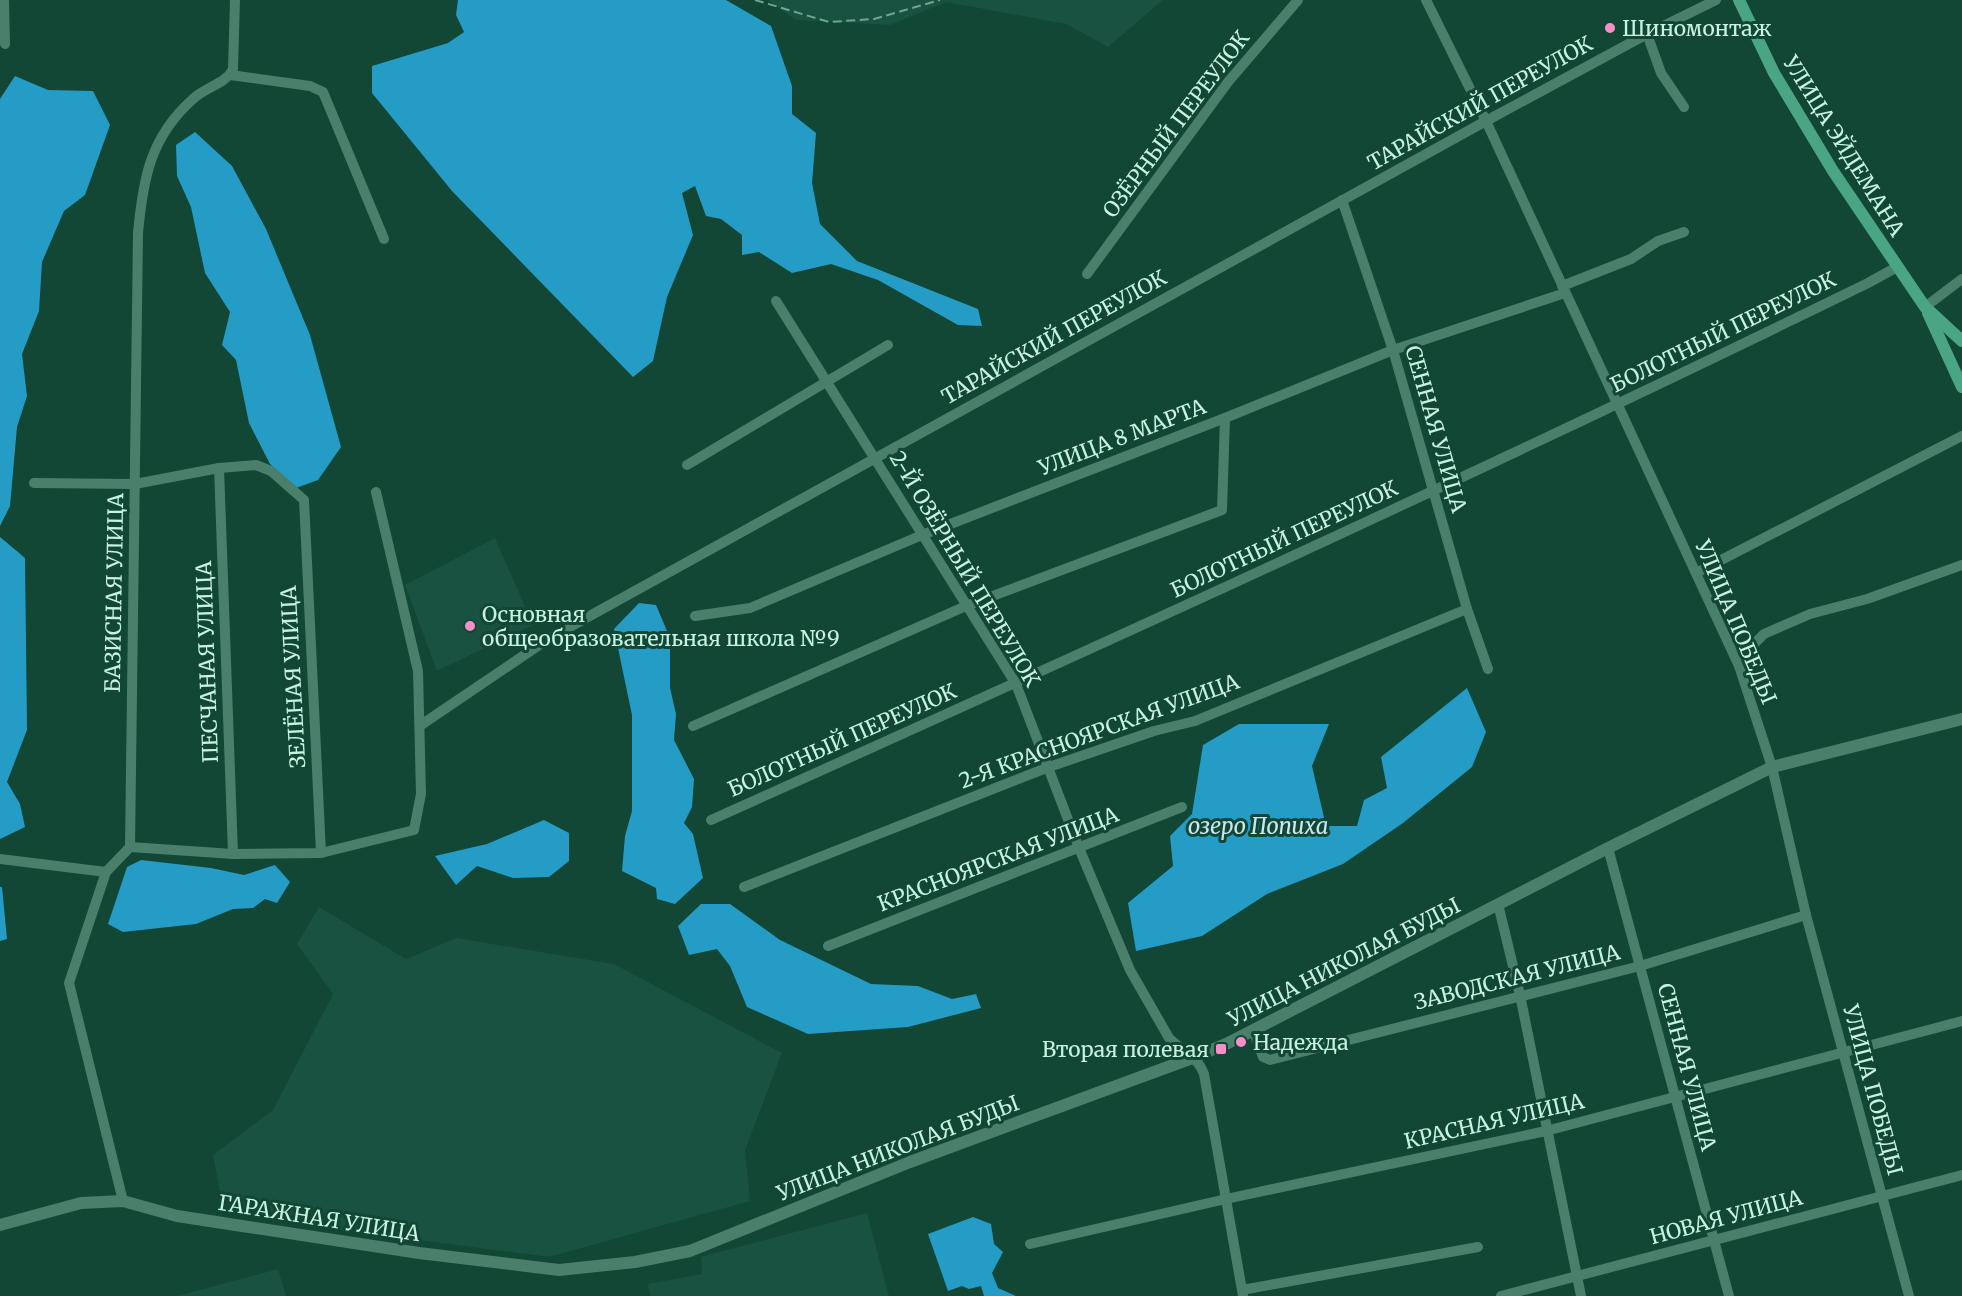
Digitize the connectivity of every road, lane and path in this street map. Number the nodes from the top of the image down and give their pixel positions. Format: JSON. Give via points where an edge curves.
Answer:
{"nodes":[{"id":1,"x":4,"y":0,"type":"edge"},
{"id":2,"x":235,"y":0,"type":"edge"},
{"id":3,"x":1298,"y":0,"type":"edge"},
{"id":4,"x":1426,"y":0,"type":"edge"},
{"id":5,"x":1716,"y":0,"type":"edge"},
{"id":6,"x":1739,"y":0,"type":"edge"},
{"id":7,"x":1647,"y":34,"type":"junction"},
{"id":8,"x":5,"y":44,"type":"dead end"},
{"id":9,"x":230,"y":75,"type":"junction"},
{"id":10,"x":1683,"y":107,"type":"dead end"},
{"id":11,"x":1486,"y":121,"type":"junction"},
{"id":12,"x":1342,"y":200,"type":"junction"},
{"id":13,"x":1684,"y":232,"type":"dead end"},
{"id":14,"x":384,"y":240,"type":"dead end"},
{"id":15,"x":1897,"y":267,"type":"junction"},
{"id":16,"x":1088,"y":274,"type":"dead end"},
{"id":17,"x":1962,"y":279,"type":"edge"},
{"id":18,"x":1564,"y":290,"type":"junction"},
{"id":19,"x":776,"y":301,"type":"dead end"},
{"id":20,"x":1925,"y":307,"type":"junction"},
{"id":21,"x":1962,"y":341,"type":"edge"},
{"id":22,"x":888,"y":345,"type":"dead end"},
{"id":23,"x":1393,"y":350,"type":"junction"},
{"id":24,"x":828,"y":383,"type":"junction"},
{"id":25,"x":1962,"y":387,"type":"edge"},
{"id":26,"x":1617,"y":406,"type":"junction"},
{"id":27,"x":1225,"y":418,"type":"junction"},
{"id":28,"x":1962,"y":436,"type":"edge"},
{"id":29,"x":875,"y":458,"type":"junction"},
{"id":30,"x":687,"y":465,"type":"dead end"},
{"id":31,"x":219,"y":468,"type":"junction"},
{"id":32,"x":34,"y":483,"type":"dead end"},
{"id":33,"x":135,"y":484,"type":"junction"},
{"id":34,"x":1434,"y":491,"type":"junction"},
{"id":35,"x":376,"y":492,"type":"dead end"},
{"id":36,"x":922,"y":535,"type":"junction"},
{"id":37,"x":1962,"y":565,"type":"edge"},
{"id":38,"x":1696,"y":573,"type":"junction"},
{"id":39,"x":966,"y":606,"type":"junction"},
{"id":40,"x":1467,"y":609,"type":"junction"},
{"id":41,"x":695,"y":616,"type":"dead end"},
{"id":42,"x":1739,"y":666,"type":"junction"},
{"id":43,"x":1488,"y":669,"type":"dead end"},
{"id":44,"x":1016,"y":684,"type":"junction"},
{"id":45,"x":1962,"y":719,"type":"edge"},
{"id":46,"x":421,"y":725,"type":"junction"},
{"id":47,"x":693,"y":726,"type":"dead end"},
{"id":48,"x":1049,"y":767,"type":"junction"},
{"id":49,"x":1772,"y":767,"type":"junction"},
{"id":50,"x":1182,"y":807,"type":"dead end"},
{"id":51,"x":711,"y":820,"type":"dead end"},
{"id":52,"x":130,"y":847,"type":"junction"},
{"id":53,"x":1079,"y":848,"type":"junction"},
{"id":54,"x":1608,"y":848,"type":"junction"},
{"id":55,"x":321,"y":853,"type":"junction"},
{"id":56,"x":233,"y":854,"type":"junction"},
{"id":57,"x":0,"y":859,"type":"edge"},
{"id":58,"x":106,"y":872,"type":"junction"},
{"id":59,"x":744,"y":887,"type":"dead end"},
{"id":60,"x":1498,"y":904,"type":"junction"},
{"id":61,"x":1806,"y":915,"type":"junction"},
{"id":62,"x":828,"y":946,"type":"dead end"},
{"id":63,"x":1640,"y":966,"type":"junction"},
{"id":64,"x":1520,"y":995,"type":"junction"},
{"id":65,"x":1962,"y":1021,"type":"edge"},
{"id":66,"x":1253,"y":1030,"type":"junction"},
{"id":67,"x":1843,"y":1054,"type":"junction"},
{"id":68,"x":1195,"y":1057,"type":"junction"},
{"id":69,"x":1675,"y":1098,"type":"junction"},
{"id":70,"x":1546,"y":1131,"type":"junction"},
{"id":71,"x":1962,"y":1175,"type":"edge"},
{"id":72,"x":1882,"y":1196,"type":"junction"},
{"id":73,"x":1226,"y":1199,"type":"junction"},
{"id":74,"x":123,"y":1201,"type":"junction"},
{"id":75,"x":0,"y":1225,"type":"edge"},
{"id":76,"x":1714,"y":1240,"type":"junction"},
{"id":77,"x":1030,"y":1244,"type":"dead end"},
{"id":78,"x":1478,"y":1248,"type":"dead end"},
{"id":79,"x":635,"y":1262,"type":"joint"},
{"id":80,"x":1576,"y":1276,"type":"junction"},
{"id":81,"x":1243,"y":1293,"type":"edge"},
{"id":82,"x":1501,"y":1296,"type":"edge"},
{"id":83,"x":1581,"y":1296,"type":"edge"},
{"id":84,"x":1729,"y":1296,"type":"edge"},
{"id":85,"x":1909,"y":1296,"type":"edge"}],
"edges":[{"from":1,"to":8,"type":"street"},
{"from":2,"to":9,"type":"street"},
{"from":3,"to":16,"type":"street","name":"ОЗЁРНЫЙ ПЕРЕУЛОК","via":[[1228,82]]},
{"from":4,"to":11,"type":"street","name":"УЛИЦА ПОБЕДЫ"},
{"from":5,"to":7,"type":"street","name":"ТАРАЙСКИЙ ПЕРЕУЛОК"},
{"from":6,"to":15,"type":"main road","name":"УЛИЦА ЭЙДЕМАНА","via":[[1774,73],[1812,138]]},
{"from":7,"to":10,"type":"street","via":[[1661,73]]},
{"from":7,"to":11,"type":"street","name":"ТАРАЙСКИЙ ПЕРЕУЛОК"},
{"from":9,"to":14,"type":"street","via":[[310,86],[322,92]]},
{"from":9,"to":33,"type":"street","name":"БАЗИСНАЯ УЛИЦА","via":[[204,90],[179,114],[153,152],[147,171],[138,233]]},
{"from":11,"to":12,"type":"street","name":"ТАРАЙСКИЙ ПЕРЕУЛОК"},
{"from":11,"to":18,"type":"street","name":"УЛИЦА ПОБЕДЫ"},
{"from":12,"to":23,"type":"street","name":"СЕННАЯ УЛИЦА"},
{"from":12,"to":29,"type":"street","name":"ТАРАЙСКИЙ ПЕРЕУЛОК"},
{"from":13,"to":18,"type":"street","name":"УЛИЦА 8 МАРТА","via":[[1658,241],[1631,259]]},
{"from":15,"to":20,"type":"main road","name":"УЛИЦА ЭЙДЕМАНА"},
{"from":15,"to":26,"type":"street","name":"БОЛОТНЫЙ ПЕРЕУЛОК"},
{"from":17,"to":20,"type":"street"},
{"from":18,"to":23,"type":"street","name":"УЛИЦА 8 МАРТА"},
{"from":18,"to":26,"type":"street","name":"УЛИЦА ПОБЕДЫ"},
{"from":19,"to":24,"type":"street","name":"2-Й ОЗЁРНЫЙ ПЕРЕУЛОК"},
{"from":20,"to":21,"type":"main road"},
{"from":20,"to":25,"type":"main road"},
{"from":22,"to":24,"type":"street"},
{"from":23,"to":27,"type":"street","name":"УЛИЦА 8 МАРТА"},
{"from":23,"to":34,"type":"street","name":"СЕННАЯ УЛИЦА"},
{"from":24,"to":29,"type":"street","name":"2-Й ОЗЁРНЫЙ ПЕРЕУЛОК"},
{"from":24,"to":30,"type":"street"},
{"from":26,"to":34,"type":"street","name":"БОЛОТНЫЙ ПЕРЕУЛОК"},
{"from":26,"to":38,"type":"street","name":"УЛИЦА ПОБЕДЫ"},
{"from":27,"to":36,"type":"street","name":"УЛИЦА 8 МАРТА"},
{"from":27,"to":39,"type":"street","via":[[1222,510]]},
{"from":28,"to":38,"type":"street"},
{"from":29,"to":36,"type":"street","name":"2-Й ОЗЁРНЫЙ ПЕРЕУЛОК"},
{"from":29,"to":46,"type":"street","name":"ТАРАЙСКИЙ ПЕРЕУЛОК","via":[[548,639]]},
{"from":31,"to":33,"type":"street"},
{"from":31,"to":55,"type":"street","name":"ЗЕЛЁНАЯ УЛИЦА","via":[[264,467],[304,500]]},
{"from":31,"to":56,"type":"street","name":"ПЕСЧАНАЯ УЛИЦА"},
{"from":32,"to":33,"type":"street"},
{"from":33,"to":52,"type":"street","name":"БАЗИСНАЯ УЛИЦА"},
{"from":34,"to":40,"type":"street","name":"СЕННАЯ УЛИЦА"},
{"from":34,"to":44,"type":"street","name":"БОЛОТНЫЙ ПЕРЕУЛОК"},
{"from":35,"to":46,"type":"street","via":[[418,671]]},
{"from":36,"to":39,"type":"street","name":"2-Й ОЗЁРНЫЙ ПЕРЕУЛОК"},
{"from":36,"to":41,"type":"street","name":"УЛИЦА 8 МАРТА","via":[[750,608]]},
{"from":37,"to":42,"type":"street","via":[[1867,599],[1810,614],[1764,634]]},
{"from":38,"to":42,"type":"street","name":"УЛИЦА ПОБЕДЫ"},
{"from":39,"to":44,"type":"street","name":"2-Й ОЗЁРНЫЙ ПЕРЕУЛОК"},
{"from":39,"to":47,"type":"street"},
{"from":40,"to":43,"type":"street","name":"СЕННАЯ УЛИЦА"},
{"from":40,"to":48,"type":"street","name":"2-Я КРАСНОЯРСКАЯ УЛИЦА","via":[[1195,721]]},
{"from":42,"to":49,"type":"street","name":"УЛИЦА ПОБЕДЫ"},
{"from":44,"to":48,"type":"street","name":"2-Й ОЗЁРНЫЙ ПЕРЕУЛОК"},
{"from":44,"to":51,"type":"street","name":"БОЛОТНЫЙ ПЕРЕУЛОК"},
{"from":45,"to":49,"type":"street","name":"УЛИЦА НИКОЛАЯ БУДЫ"},
{"from":46,"to":55,"type":"street","via":[[422,794],[414,830]]},
{"from":48,"to":53,"type":"street","name":"2-Й ОЗЁРНЫЙ ПЕРЕУЛОК"},
{"from":48,"to":59,"type":"street","name":"2-Я КРАСНОЯРСКАЯ УЛИЦА"},
{"from":49,"to":54,"type":"street","name":"УЛИЦА НИКОЛАЯ БУДЫ"},
{"from":49,"to":61,"type":"street","name":"УЛИЦА ПОБЕДЫ"},
{"from":50,"to":53,"type":"street","name":"КРАСНОЯРСКАЯ УЛИЦА"},
{"from":52,"to":56,"type":"street"},
{"from":52,"to":58,"type":"street"},
{"from":53,"to":62,"type":"street","name":"КРАСНОЯРСКАЯ УЛИЦА"},
{"from":53,"to":68,"type":"street","name":"2-Й ОЗЁРНЫЙ ПЕРЕУЛОК","via":[[1130,970],[1169,1038]]},
{"from":54,"to":60,"type":"street","name":"УЛИЦА НИКОЛАЯ БУДЫ"},
{"from":54,"to":63,"type":"street","name":"СЕННАЯ УЛИЦА"},
{"from":55,"to":56,"type":"street"},
{"from":57,"to":58,"type":"street"},
{"from":58,"to":74,"type":"street","via":[[69,983]]},
{"from":60,"to":64,"type":"street"},
{"from":60,"to":66,"type":"street","name":"УЛИЦА НИКОЛАЯ БУДЫ"},
{"from":61,"to":63,"type":"street","name":"ЗАВОДСКАЯ УЛИЦА"},
{"from":61,"to":67,"type":"street","name":"УЛИЦА ПОБЕДЫ"},
{"from":63,"to":64,"type":"street","name":"ЗАВОДСКАЯ УЛИЦА"},
{"from":63,"to":69,"type":"street","name":"СЕННАЯ УЛИЦА"},
{"from":64,"to":66,"type":"street","name":"ЗАВОДСКАЯ УЛИЦА","via":[[1270,1060],[1263,1057]]},
{"from":64,"to":70,"type":"street"},
{"from":65,"to":67,"type":"street","name":"КРАСНАЯ УЛИЦА"},
{"from":66,"to":68,"type":"street","name":"УЛИЦА НИКОЛАЯ БУДЫ"},
{"from":67,"to":69,"type":"street","name":"КРАСНАЯ УЛИЦА"},
{"from":67,"to":72,"type":"street","name":"УЛИЦА ПОБЕДЫ"},
{"from":68,"to":73,"type":"street","via":[[1204,1074]]},
{"from":68,"to":79,"type":"street","name":"УЛИЦА НИКОЛАЯ БУДЫ","via":[[910,1162],[690,1251]]},
{"from":69,"to":70,"type":"street","name":"КРАСНАЯ УЛИЦА"},
{"from":69,"to":76,"type":"street","name":"СЕННАЯ УЛИЦА"},
{"from":70,"to":73,"type":"street","name":"КРАСНАЯ УЛИЦА"},
{"from":70,"to":80,"type":"street"},
{"from":71,"to":72,"type":"street","name":"НОВАЯ УЛИЦА"},
{"from":72,"to":76,"type":"street","name":"НОВАЯ УЛИЦА"},
{"from":72,"to":85,"type":"street","name":"УЛИЦА ПОБЕДЫ"},
{"from":73,"to":77,"type":"street","name":"КРАСНАЯ УЛИЦА"},
{"from":73,"to":81,"type":"street"},
{"from":74,"to":75,"type":"street","name":"ГАРАЖНАЯ УЛИЦА","via":[[81,1203]]},
{"from":74,"to":79,"type":"street","name":"ГАРАЖНАЯ УЛИЦА","via":[[177,1216],[560,1270]]},
{"from":76,"to":80,"type":"street","name":"НОВАЯ УЛИЦА"},
{"from":76,"to":84,"type":"street","name":"СЕННАЯ УЛИЦА"},
{"from":78,"to":81,"type":"street"},
{"from":80,"to":82,"type":"street","name":"НОВАЯ УЛИЦА"},
{"from":80,"to":83,"type":"street"}]}
